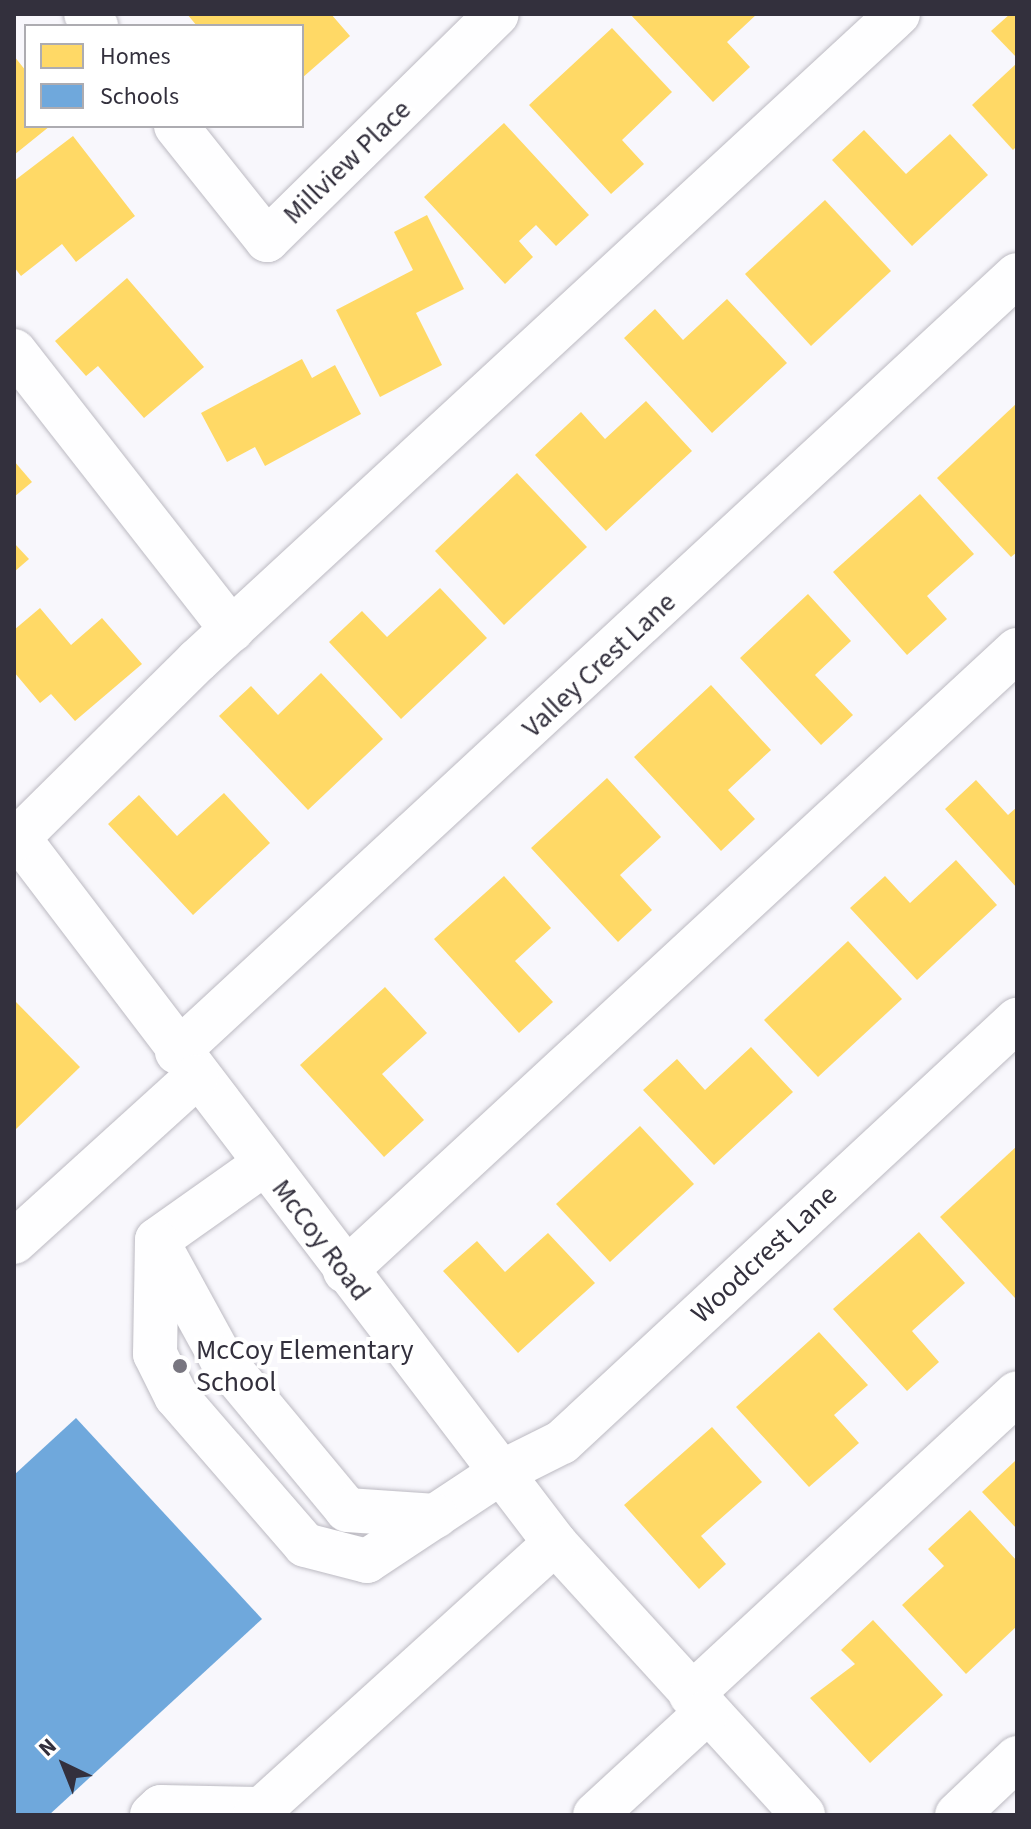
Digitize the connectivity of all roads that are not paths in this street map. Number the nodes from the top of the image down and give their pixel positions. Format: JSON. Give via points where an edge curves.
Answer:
{"nodes":[{"id":1,"x":497,"y":14,"type":"edge"},
{"id":2,"x":898,"y":14,"type":"edge"},
{"id":3,"x":178,"y":128,"type":"edge"},
{"id":4,"x":1017,"y":275,"type":"edge"},
{"id":5,"x":14,"y":351,"type":"edge"},
{"id":6,"x":232,"y":630,"type":"junction"},
{"id":7,"x":1017,"y":650,"type":"edge"},
{"id":8,"x":20,"y":850,"type":"edge"},
{"id":9,"x":1017,"y":1020,"type":"edge"},
{"id":10,"x":186,"y":1064,"type":"junction"},
{"id":11,"x":263,"y":1165,"type":"junction"},
{"id":12,"x":157,"y":1240,"type":"junction"},
{"id":13,"x":14,"y":1242,"type":"edge"},
{"id":14,"x":345,"y":1271,"type":"junction"},
{"id":15,"x":1017,"y":1393,"type":"edge"},
{"id":16,"x":500,"y":1473,"type":"junction"},
{"id":17,"x":436,"y":1516,"type":"junction"},
{"id":18,"x":555,"y":1543,"type":"junction"},
{"id":19,"x":699,"y":1704,"type":"junction"},
{"id":20,"x":1017,"y":1758,"type":"edge"},
{"id":21,"x":256,"y":1812,"type":"edge"},
{"id":22,"x":152,"y":1815,"type":"edge"},
{"id":23,"x":595,"y":1815,"type":"edge"},
{"id":24,"x":803,"y":1815,"type":"edge"},
{"id":25,"x":957,"y":1815,"type":"edge"}],
"edges":[{"from":1,"to":3,"type":"street","name":"Millview Place","via":[[267,240]]},
{"from":2,"to":6,"type":"street"},
{"from":4,"to":10,"type":"street","name":"Valley Crest Lane"},
{"from":5,"to":6,"type":"street"},
{"from":6,"to":8,"type":"street"},
{"from":7,"to":14,"type":"street"},
{"from":8,"to":10,"type":"street","name":"McCoy Road"},
{"from":9,"to":16,"type":"street","name":"Woodcrest Lane","via":[[562,1442]]},
{"from":10,"to":11,"type":"street","name":"McCoy Road"},
{"from":10,"to":13,"type":"street","name":"Valley Crest Lane"},
{"from":11,"to":12,"type":"street"},
{"from":11,"to":14,"type":"street","name":"McCoy Road"},
{"from":12,"to":17,"type":"street","via":[[221,1358],[347,1510]]},
{"from":12,"to":17,"type":"street","name":"Woodcrest Lane","via":[[155,1354],[176,1396],[305,1545],[367,1561]]},
{"from":14,"to":16,"type":"street","name":"McCoy Road"},
{"from":15,"to":19,"type":"street"},
{"from":16,"to":17,"type":"street","name":"Woodcrest Lane"},
{"from":16,"to":18,"type":"street","name":"McCoy Road"},
{"from":18,"to":19,"type":"street","name":"McCoy Road"},
{"from":18,"to":21,"type":"street"},
{"from":19,"to":23,"type":"street"},
{"from":19,"to":24,"type":"street","name":"McCoy Road"},
{"from":20,"to":25,"type":"street"},
{"from":21,"to":22,"type":"street","via":[[161,1807]]}]}
